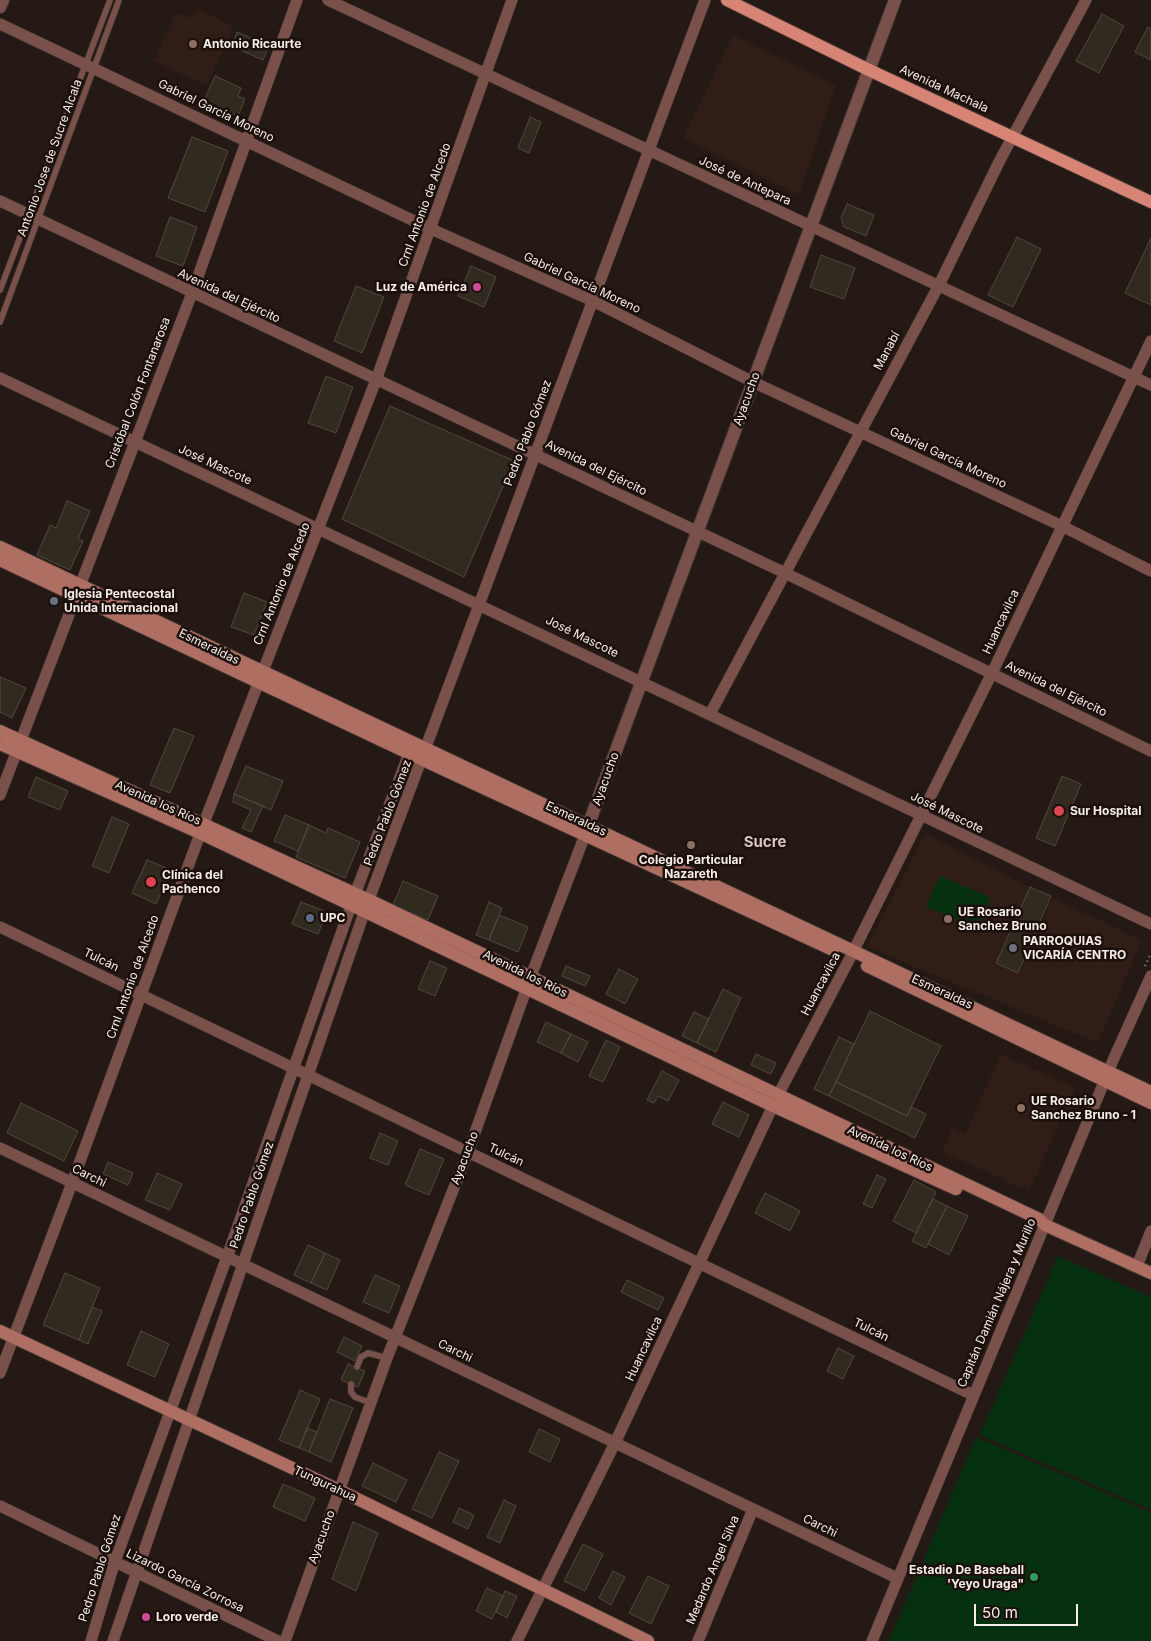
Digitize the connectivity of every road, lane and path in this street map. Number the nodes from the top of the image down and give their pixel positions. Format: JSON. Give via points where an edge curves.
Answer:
{"nodes":[{"id":1,"x":3,"y":0,"type":"edge"},
{"id":2,"x":110,"y":0,"type":"edge"},
{"id":3,"x":119,"y":0,"type":"edge"},
{"id":4,"x":297,"y":0,"type":"edge"},
{"id":5,"x":328,"y":0,"type":"edge"},
{"id":6,"x":512,"y":0,"type":"edge"},
{"id":7,"x":705,"y":0,"type":"edge"},
{"id":8,"x":727,"y":0,"type":"edge"},
{"id":9,"x":895,"y":0,"type":"edge"},
{"id":10,"x":1086,"y":0,"type":"edge"},
{"id":11,"x":0,"y":7,"type":"edge"},
{"id":12,"x":0,"y":24,"type":"edge"},
{"id":13,"x":90,"y":66,"type":"junction"},
{"id":14,"x":869,"y":70,"type":"junction"},
{"id":15,"x":486,"y":74,"type":"junction"},
{"id":16,"x":1014,"y":136,"type":"junction"},
{"id":17,"x":247,"y":142,"type":"junction"},
{"id":18,"x":648,"y":152,"type":"junction"},
{"id":19,"x":0,"y":201,"type":"edge"},
{"id":20,"x":1151,"y":202,"type":"edge"},
{"id":21,"x":34,"y":217,"type":"junction"},
{"id":22,"x":812,"y":226,"type":"junction"},
{"id":23,"x":431,"y":229,"type":"junction"},
{"id":24,"x":939,"y":285,"type":"junction"},
{"id":25,"x":0,"y":290,"type":"edge"},
{"id":26,"x":192,"y":293,"type":"junction"},
{"id":27,"x":593,"y":301,"type":"junction"},
{"id":28,"x":0,"y":322,"type":"edge"},
{"id":29,"x":1151,"y":341,"type":"edge"},
{"id":30,"x":1134,"y":377,"type":"junction"},
{"id":31,"x":0,"y":378,"type":"edge"},
{"id":32,"x":376,"y":380,"type":"junction"},
{"id":33,"x":753,"y":382,"type":"junction"},
{"id":34,"x":1151,"y":385,"type":"edge"},
{"id":35,"x":860,"y":432,"type":"junction"},
{"id":36,"x":134,"y":442,"type":"junction"},
{"id":37,"x":534,"y":453,"type":"junction"},
{"id":38,"x":1062,"y":526,"type":"junction"},
{"id":39,"x":319,"y":529,"type":"junction"},
{"id":40,"x":698,"y":532,"type":"junction"},
{"id":41,"x":0,"y":547,"type":"edge"},
{"id":42,"x":0,"y":560,"type":"edge"},
{"id":43,"x":1151,"y":571,"type":"edge"},
{"id":44,"x":785,"y":573,"type":"junction"},
{"id":45,"x":77,"y":590,"type":"junction"},
{"id":46,"x":480,"y":604,"type":"junction"},
{"id":47,"x":992,"y":673,"type":"junction"},
{"id":48,"x":260,"y":676,"type":"junction"},
{"id":49,"x":642,"y":681,"type":"junction"},
{"id":50,"x":710,"y":714,"type":"junction"},
{"id":51,"x":0,"y":732,"type":"edge"},
{"id":52,"x":0,"y":744,"type":"edge"},
{"id":53,"x":17,"y":746,"type":"junction"},
{"id":54,"x":411,"y":747,"type":"junction"},
{"id":55,"x":1151,"y":751,"type":"edge"},
{"id":56,"x":425,"y":754,"type":"junction"},
{"id":57,"x":0,"y":794,"type":"edge"},
{"id":58,"x":920,"y":816,"type":"junction"},
{"id":59,"x":202,"y":828,"type":"junction"},
{"id":60,"x":587,"y":830,"type":"junction"},
{"id":61,"x":353,"y":899,"type":"junction"},
{"id":62,"x":367,"y":905,"type":"junction"},
{"id":63,"x":1151,"y":924,"type":"edge"},
{"id":64,"x":0,"y":927,"type":"edge"},
{"id":65,"x":852,"y":954,"type":"junction"},
{"id":66,"x":1151,"y":976,"type":"edge"},
{"id":67,"x":529,"y":982,"type":"junction"},
{"id":68,"x":140,"y":994,"type":"junction"},
{"id":69,"x":294,"y":1068,"type":"junction"},
{"id":70,"x":308,"y":1075,"type":"junction"},
{"id":71,"x":1107,"y":1076,"type":"junction"},
{"id":72,"x":1151,"y":1092,"type":"edge"},
{"id":73,"x":776,"y":1100,"type":"junction"},
{"id":74,"x":1151,"y":1103,"type":"edge"},
{"id":75,"x":0,"y":1148,"type":"edge"},
{"id":76,"x":468,"y":1152,"type":"junction"},
{"id":77,"x":72,"y":1183,"type":"junction"},
{"id":78,"x":1045,"y":1225,"type":"junction"},
{"id":79,"x":1151,"y":1231,"type":"edge"},
{"id":80,"x":227,"y":1257,"type":"junction"},
{"id":81,"x":700,"y":1262,"type":"junction"},
{"id":82,"x":243,"y":1265,"type":"junction"},
{"id":83,"x":1137,"y":1266,"type":"junction"},
{"id":84,"x":1151,"y":1273,"type":"edge"},
{"id":85,"x":0,"y":1331,"type":"edge"},
{"id":86,"x":13,"y":1337,"type":"junction"},
{"id":87,"x":395,"y":1338,"type":"junction"},
{"id":88,"x":387,"y":1358,"type":"junction"},
{"id":89,"x":357,"y":1368,"type":"dead end"},
{"id":90,"x":0,"y":1373,"type":"edge"},
{"id":91,"x":351,"y":1384,"type":"dead end"},
{"id":92,"x":973,"y":1395,"type":"junction"},
{"id":93,"x":371,"y":1403,"type":"junction"},
{"id":94,"x":170,"y":1412,"type":"junction"},
{"id":95,"x":187,"y":1420,"type":"junction"},
{"id":96,"x":615,"y":1443,"type":"junction"},
{"id":97,"x":339,"y":1490,"type":"junction"},
{"id":98,"x":0,"y":1506,"type":"edge"},
{"id":99,"x":753,"y":1509,"type":"junction"},
{"id":100,"x":115,"y":1562,"type":"junction"},
{"id":101,"x":135,"y":1572,"type":"junction"},
{"id":102,"x":897,"y":1578,"type":"junction"},
{"id":103,"x":541,"y":1588,"type":"junction"},
{"id":104,"x":91,"y":1641,"type":"edge"},
{"id":105,"x":113,"y":1641,"type":"edge"},
{"id":106,"x":278,"y":1641,"type":"edge"},
{"id":107,"x":285,"y":1641,"type":"edge"},
{"id":108,"x":516,"y":1641,"type":"edge"},
{"id":109,"x":648,"y":1641,"type":"edge"},
{"id":110,"x":698,"y":1641,"type":"edge"},
{"id":111,"x":872,"y":1641,"type":"edge"}],
"edges":[{"from":1,"to":11,"type":"street"},
{"from":2,"to":13,"type":"lane","name":"Antonio Jose de Sucre Alcala"},
{"from":3,"to":13,"type":"lane","name":"Antonio Jose de Sucre Alcala"},
{"from":4,"to":17,"type":"street","name":"Cristóbal Colón Fontanarosa"},
{"from":5,"to":15,"type":"street","name":"José de Antepara"},
{"from":6,"to":15,"type":"street","name":"Crnl Antonio de Alcedo"},
{"from":7,"to":18,"type":"street","name":"Pedro Pablo Gómez"},
{"from":8,"to":14,"type":"main road","name":"Avenida Machala"},
{"from":9,"to":14,"type":"street","name":"Ayacucho"},
{"from":10,"to":16,"type":"street","name":"Manabí"},
{"from":12,"to":13,"type":"street","name":"Gabriel García Moreno"},
{"from":13,"to":17,"type":"street","name":"Gabriel García Moreno"},
{"from":13,"to":21,"type":"lane","name":"Antonio Jose de Sucre Alcala"},
{"from":14,"to":16,"type":"main road","name":"Avenida Machala"},
{"from":14,"to":22,"type":"street","name":"Ayacucho"},
{"from":15,"to":18,"type":"street","name":"José de Antepara"},
{"from":15,"to":23,"type":"street","name":"Crnl Antonio de Alcedo"},
{"from":16,"to":20,"type":"main road","name":"Avenida Machala"},
{"from":16,"to":24,"type":"street","name":"Manabí"},
{"from":17,"to":23,"type":"street","name":"Gabriel García Moreno"},
{"from":17,"to":26,"type":"street","name":"Cristóbal Colón Fontanarosa"},
{"from":18,"to":22,"type":"street","name":"José de Antepara"},
{"from":18,"to":27,"type":"street","name":"Pedro Pablo Gómez"},
{"from":19,"to":21,"type":"street","name":"Avenida del Ejército"},
{"from":21,"to":25,"type":"lane","name":"Antonio Jose de Sucre Alcala"},
{"from":21,"to":26,"type":"street","name":"Avenida del Ejército"},
{"from":21,"to":28,"type":"lane","name":"Antonio Jose de Sucre Alcala"},
{"from":22,"to":24,"type":"street","name":"José de Antepara"},
{"from":22,"to":33,"type":"street","name":"Ayacucho"},
{"from":23,"to":27,"type":"street","name":"Gabriel García Moreno"},
{"from":23,"to":32,"type":"street","name":"Crnl Antonio de Alcedo"},
{"from":24,"to":30,"type":"street","name":"José de Antepara"},
{"from":24,"to":35,"type":"street","name":"Manabí"},
{"from":26,"to":32,"type":"street","name":"Avenida del Ejército"},
{"from":26,"to":36,"type":"street","name":"Cristóbal Colón Fontanarosa"},
{"from":27,"to":33,"type":"street","name":"Gabriel García Moreno"},
{"from":27,"to":37,"type":"street","name":"Pedro Pablo Gómez"},
{"from":29,"to":30,"type":"street","name":"Huancavilca"},
{"from":30,"to":34,"type":"street","name":"José de Antepara"},
{"from":30,"to":38,"type":"street","name":"Huancavilca"},
{"from":31,"to":36,"type":"street","name":"José Mascote"},
{"from":32,"to":37,"type":"street","name":"Avenida del Ejército"},
{"from":32,"to":39,"type":"street","name":"Crnl Antonio de Alcedo"},
{"from":33,"to":35,"type":"street","name":"Gabriel García Moreno"},
{"from":33,"to":40,"type":"street","name":"Ayacucho"},
{"from":35,"to":38,"type":"street","name":"Gabriel García Moreno"},
{"from":35,"to":44,"type":"street","name":"Manabí"},
{"from":36,"to":39,"type":"street","name":"José Mascote"},
{"from":36,"to":45,"type":"street","name":"Cristóbal Colón Fontanarosa"},
{"from":37,"to":40,"type":"street","name":"Avenida del Ejército"},
{"from":37,"to":46,"type":"street","name":"Pedro Pablo Gómez"},
{"from":38,"to":43,"type":"street","name":"Gabriel García Moreno"},
{"from":38,"to":47,"type":"street","name":"Huancavilca"},
{"from":39,"to":46,"type":"street","name":"José Mascote"},
{"from":39,"to":48,"type":"street","name":"Crnl Antonio de Alcedo"},
{"from":40,"to":44,"type":"street","name":"Avenida del Ejército"},
{"from":40,"to":49,"type":"street","name":"Ayacucho"},
{"from":41,"to":45,"type":"main road","name":"Esmeraldas"},
{"from":42,"to":45,"type":"main road","name":"Esmeraldas"},
{"from":44,"to":47,"type":"street","name":"Avenida del Ejército"},
{"from":44,"to":50,"type":"street","name":"Manabí"},
{"from":45,"to":48,"type":"main road","name":"Esmeraldas"},
{"from":45,"to":53,"type":"street","name":"Cristóbal Colón Fontanarosa"},
{"from":46,"to":49,"type":"street","name":"José Mascote"},
{"from":46,"to":56,"type":"street","name":"Pedro Pablo Gómez"},
{"from":47,"to":55,"type":"street","name":"Avenida del Ejército"},
{"from":47,"to":58,"type":"street","name":"Huancavilca"},
{"from":48,"to":54,"type":"main road","name":"Esmeraldas"},
{"from":48,"to":59,"type":"street","name":"Crnl Antonio de Alcedo"},
{"from":49,"to":50,"type":"street","name":"José Mascote"},
{"from":49,"to":60,"type":"street","name":"Ayacucho"},
{"from":50,"to":58,"type":"street","name":"José Mascote"},
{"from":51,"to":53,"type":"main road","name":"Avenida los Ríos"},
{"from":52,"to":53,"type":"main road","name":"Avenida los Ríos"},
{"from":53,"to":57,"type":"street","name":"Cristóbal Colón Fontanarosa"},
{"from":53,"to":59,"type":"main road","name":"Avenida los Ríos"},
{"from":54,"to":56,"type":"main road","name":"Esmeraldas"},
{"from":54,"to":61,"type":"street","name":"Pedro Pablo Gómez"},
{"from":56,"to":60,"type":"main road","name":"Esmeraldas"},
{"from":56,"to":62,"type":"street","name":"Pedro Pablo Gómez"},
{"from":58,"to":63,"type":"street","name":"José Mascote"},
{"from":58,"to":65,"type":"street","name":"Huancavilca"},
{"from":59,"to":61,"type":"main road","name":"Avenida los Ríos"},
{"from":59,"to":68,"type":"street","name":"Crnl Antonio de Alcedo"},
{"from":60,"to":65,"type":"main road","name":"Esmeraldas"},
{"from":60,"to":67,"type":"street","name":"Ayacucho"},
{"from":61,"to":62,"type":"main road","name":"Avenida los Ríos"},
{"from":61,"to":69,"type":"street","name":"Pedro Pablo Gómez"},
{"from":62,"to":67,"type":"main road","name":"Avenida los Ríos"},
{"from":62,"to":70,"type":"street","name":"Pedro Pablo Gómez"},
{"from":64,"to":68,"type":"street","name":"Tulcán"},
{"from":65,"to":71,"type":"main road","name":"Esmeraldas"},
{"from":65,"to":73,"type":"street","name":"Huancavilca"},
{"from":66,"to":71,"type":"street","name":"Capitán Damián Nájera y Murillo"},
{"from":67,"to":73,"type":"main road","name":"Avenida los Ríos"},
{"from":67,"to":76,"type":"street","name":"Ayacucho"},
{"from":68,"to":69,"type":"street","name":"Tulcán"},
{"from":68,"to":77,"type":"street","name":"Crnl Antonio de Alcedo"},
{"from":69,"to":70,"type":"street","name":"Tulcán"},
{"from":69,"to":80,"type":"street","name":"Pedro Pablo Gómez"},
{"from":70,"to":76,"type":"street","name":"Tulcán"},
{"from":70,"to":82,"type":"street","name":"Pedro Pablo Gómez"},
{"from":71,"to":72,"type":"main road","name":"Esmeraldas"},
{"from":71,"to":74,"type":"main road","name":"Esmeraldas"},
{"from":71,"to":78,"type":"street","name":"Capitán Damián Nájera y Murillo"},
{"from":73,"to":78,"type":"main road","name":"Avenida los Ríos","via":[[1039,1219]]},
{"from":73,"to":81,"type":"street","name":"Huancavilca"},
{"from":75,"to":77,"type":"street","name":"Carchi"},
{"from":76,"to":81,"type":"street","name":"Tulcán"},
{"from":76,"to":87,"type":"street","name":"Ayacucho"},
{"from":77,"to":80,"type":"street","name":"Carchi"},
{"from":77,"to":86,"type":"street","name":"Crnl Antonio de Alcedo"},
{"from":78,"to":83,"type":"main road","name":"Avenida los Ríos"},
{"from":78,"to":92,"type":"street","name":"Capitán Damián Nájera y Murillo"},
{"from":79,"to":83,"type":"street"},
{"from":80,"to":82,"type":"street","name":"Carchi"},
{"from":80,"to":94,"type":"street","name":"Pedro Pablo Gómez"},
{"from":81,"to":92,"type":"street","name":"Tulcán"},
{"from":81,"to":96,"type":"street","name":"Huancavilca"},
{"from":82,"to":87,"type":"street","name":"Carchi"},
{"from":82,"to":95,"type":"street","name":"Pedro Pablo Gómez"},
{"from":83,"to":84,"type":"main road","name":"Avenida los Ríos"},
{"from":85,"to":86,"type":"main road","name":"Tungurahua"},
{"from":86,"to":90,"type":"street","name":"Crnl Antonio de Alcedo"},
{"from":86,"to":94,"type":"main road","name":"Tungurahua"},
{"from":87,"to":88,"type":"street","name":"Ayacucho"},
{"from":87,"to":96,"type":"street","name":"Carchi"},
{"from":88,"to":89,"type":"lane","via":[[368,1353],[361,1357]]},
{"from":88,"to":93,"type":"street","name":"Ayacucho"},
{"from":91,"to":93,"type":"lane","via":[[355,1397]]},
{"from":92,"to":102,"type":"street","name":"Capitán Damián Nájera y Murillo"},
{"from":93,"to":97,"type":"street","name":"Ayacucho"},
{"from":94,"to":95,"type":"main road","name":"Tungurahua"},
{"from":94,"to":100,"type":"street","name":"Pedro Pablo Gómez"},
{"from":95,"to":97,"type":"main road","name":"Tungurahua"},
{"from":95,"to":101,"type":"street","name":"Pedro Pablo Gómez"},
{"from":96,"to":99,"type":"street","name":"Carchi"},
{"from":96,"to":103,"type":"street","name":"Huancavilca"},
{"from":97,"to":103,"type":"main road","name":"Tungurahua"},
{"from":97,"to":107,"type":"street","name":"Ayacucho"},
{"from":98,"to":100,"type":"street","name":"Lizardo García Zorrosa"},
{"from":99,"to":102,"type":"street","name":"Carchi"},
{"from":99,"to":110,"type":"street","name":"Medardo Angel Silva"},
{"from":100,"to":101,"type":"street","name":"Lizardo García Zorrosa"},
{"from":100,"to":104,"type":"street","name":"Pedro Pablo Gómez"},
{"from":101,"to":105,"type":"street","name":"Pedro Pablo Gómez"},
{"from":101,"to":106,"type":"street","name":"Lizardo García Zorrosa"},
{"from":102,"to":111,"type":"street","name":"Capitán Damián Nájera y Murillo"},
{"from":103,"to":108,"type":"street","name":"Huancavilca"},
{"from":103,"to":109,"type":"main road","name":"Tungurahua"}]}
